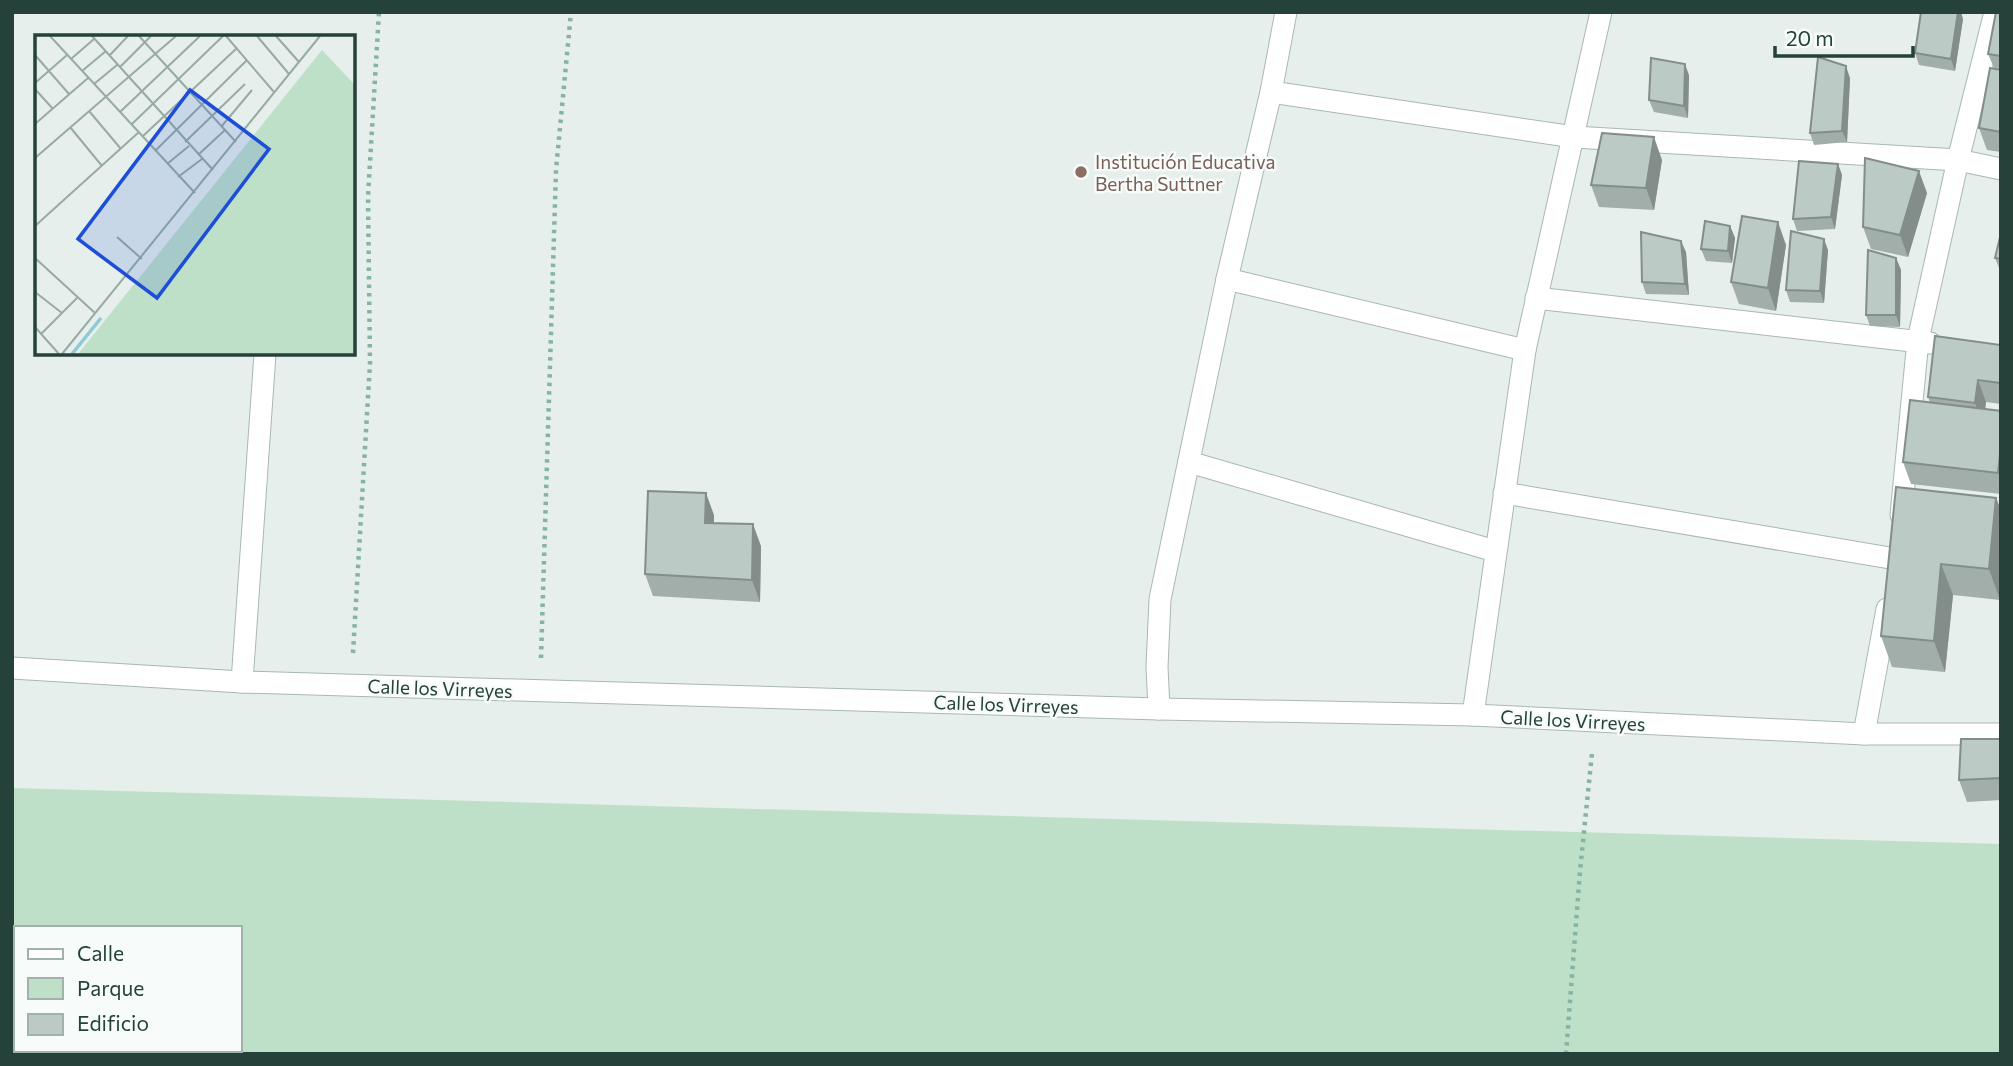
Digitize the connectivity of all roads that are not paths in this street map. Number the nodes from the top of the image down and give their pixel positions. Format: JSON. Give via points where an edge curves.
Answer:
{"nodes":[{"id":1,"x":1286,"y":12,"type":"edge"},
{"id":2,"x":1601,"y":12,"type":"edge"},
{"id":3,"x":1996,"y":12,"type":"edge"},
{"id":4,"x":1271,"y":92,"type":"junction"},
{"id":5,"x":1574,"y":137,"type":"junction"},
{"id":6,"x":1958,"y":160,"type":"junction"},
{"id":7,"x":2001,"y":169,"type":"edge"},
{"id":8,"x":1227,"y":279,"type":"junction"},
{"id":9,"x":1536,"y":298,"type":"junction"},
{"id":10,"x":1918,"y":340,"type":"junction"},
{"id":11,"x":1954,"y":347,"type":"edge"},
{"id":12,"x":1525,"y":350,"type":"junction"},
{"id":13,"x":265,"y":355,"type":"edge"},
{"id":14,"x":1189,"y":462,"type":"junction"},
{"id":15,"x":1504,"y":493,"type":"junction"},
{"id":16,"x":1902,"y":506,"type":"junction"},
{"id":17,"x":1924,"y":510,"type":"edge"},
{"id":18,"x":1495,"y":551,"type":"junction"},
{"id":19,"x":1894,"y":573,"type":"junction"},
{"id":20,"x":12,"y":668,"type":"edge"},
{"id":21,"x":242,"y":682,"type":"junction"},
{"id":22,"x":1159,"y":709,"type":"junction"},
{"id":23,"x":1473,"y":715,"type":"junction"},
{"id":24,"x":1864,"y":734,"type":"junction"},
{"id":25,"x":2001,"y":734,"type":"edge"}],
"edges":[{"from":1,"to":4,"type":"street"},
{"from":2,"to":5,"type":"street"},
{"from":3,"to":6,"type":"street"},
{"from":4,"to":5,"type":"street"},
{"from":4,"to":8,"type":"street"},
{"from":5,"to":6,"type":"street"},
{"from":5,"to":9,"type":"street"},
{"from":6,"to":7,"type":"street"},
{"from":6,"to":10,"type":"street"},
{"from":8,"to":12,"type":"street"},
{"from":8,"to":14,"type":"street"},
{"from":9,"to":10,"type":"street"},
{"from":9,"to":12,"type":"street"},
{"from":10,"to":11,"type":"street"},
{"from":10,"to":16,"type":"street"},
{"from":12,"to":15,"type":"street"},
{"from":13,"to":21,"type":"street"},
{"from":14,"to":18,"type":"street"},
{"from":14,"to":22,"type":"street","via":[[1160,599]]},
{"from":15,"to":18,"type":"street"},
{"from":15,"to":19,"type":"street"},
{"from":16,"to":17,"type":"street"},
{"from":16,"to":19,"type":"street"},
{"from":18,"to":23,"type":"street"},
{"from":19,"to":24,"type":"street"},
{"from":20,"to":21,"type":"street","name":"Calle los Virreyes"},
{"from":21,"to":22,"type":"street","name":"Calle los Virreyes"},
{"from":22,"to":23,"type":"street","name":"Calle los Virreyes"},
{"from":23,"to":24,"type":"street","name":"Calle los Virreyes"},
{"from":24,"to":25,"type":"street","name":"Calle los Virreyes"}]}
